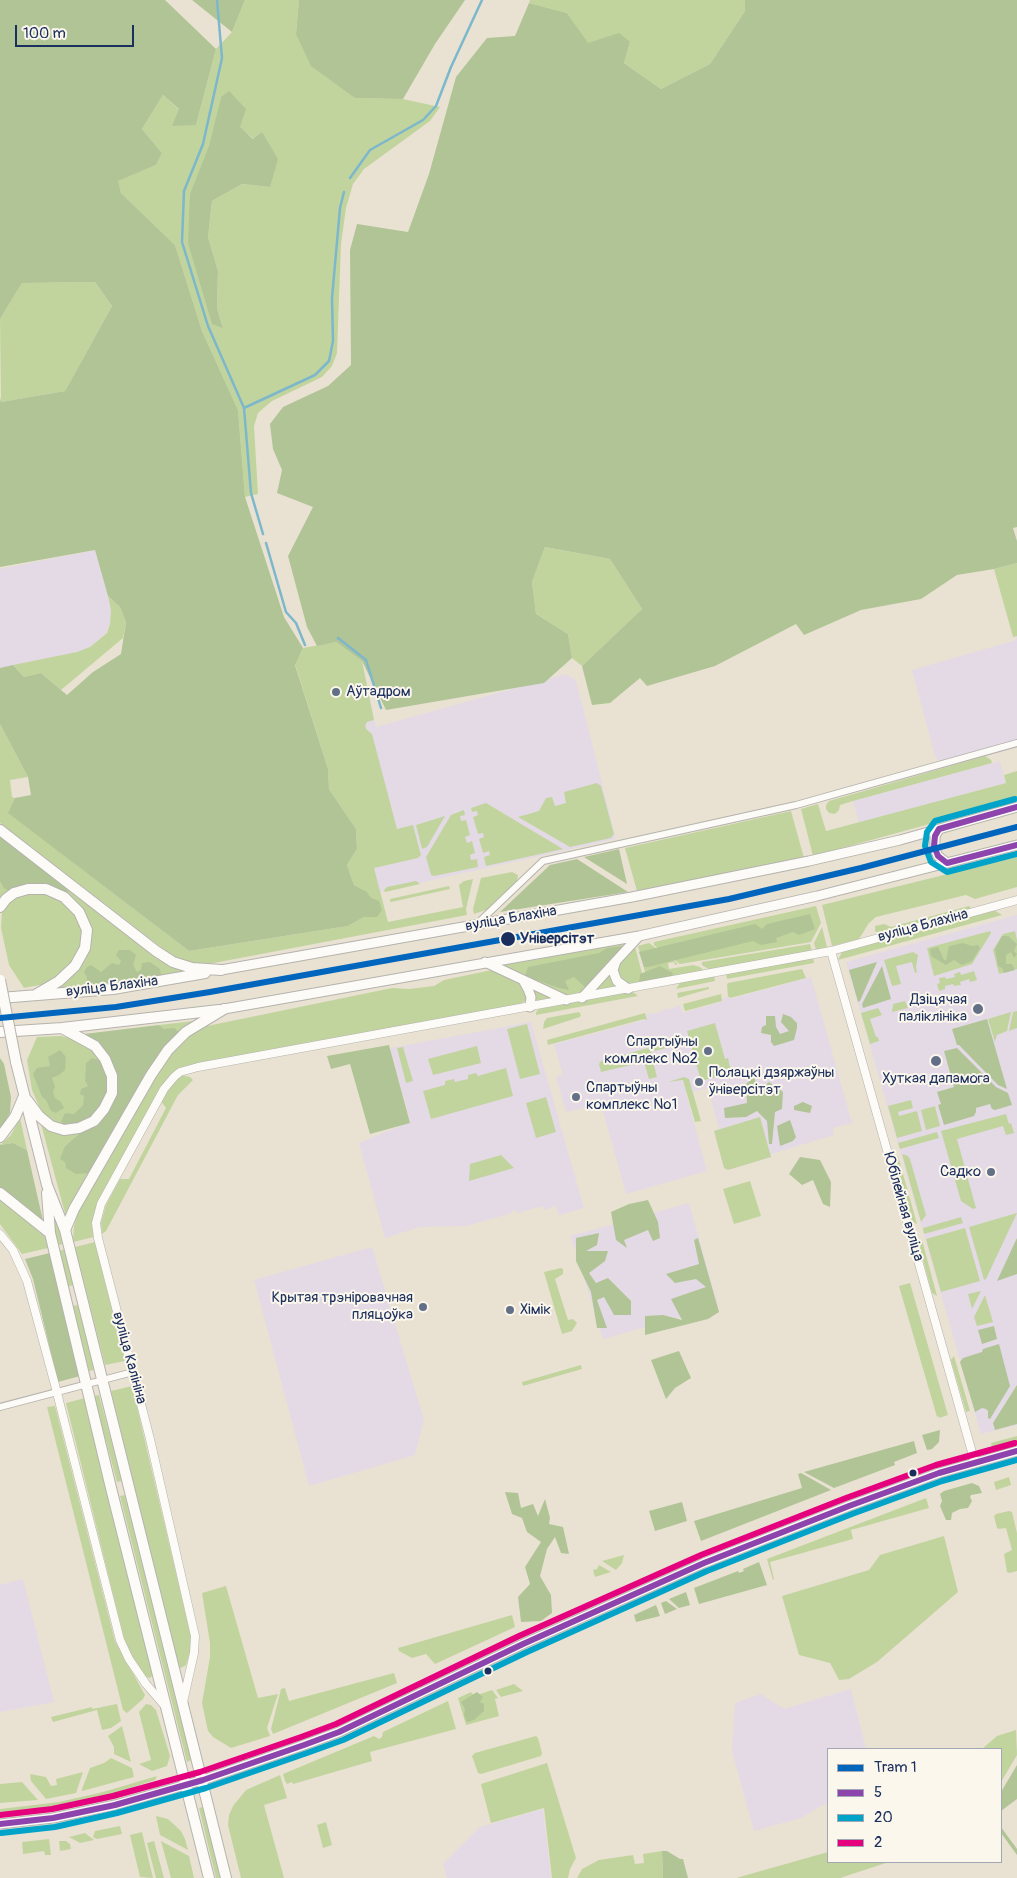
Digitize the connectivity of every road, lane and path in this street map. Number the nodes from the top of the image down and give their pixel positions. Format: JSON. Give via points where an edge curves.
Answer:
{"nodes":[{"id":1,"x":1017,"y":743,"type":"edge"},
{"id":2,"x":1017,"y":807,"type":"edge"},
{"id":3,"x":939,"y":829,"type":"junction"},
{"id":4,"x":0,"y":830,"type":"edge"},
{"id":5,"x":1017,"y":845,"type":"edge"},
{"id":6,"x":947,"y":863,"type":"junction"},
{"id":7,"x":1017,"y":900,"type":"edge"},
{"id":8,"x":0,"y":906,"type":"edge"},
{"id":9,"x":477,"y":925,"type":"junction"},
{"id":10,"x":639,"y":936,"type":"junction"},
{"id":11,"x":830,"y":951,"type":"junction"},
{"id":12,"x":616,"y":961,"type":"junction"},
{"id":13,"x":485,"y":962,"type":"junction"},
{"id":14,"x":221,"y":970,"type":"junction"},
{"id":15,"x":0,"y":980,"type":"edge"},
{"id":16,"x":522,"y":980,"type":"junction"},
{"id":17,"x":628,"y":989,"type":"junction"},
{"id":18,"x":34,"y":996,"type":"junction"},
{"id":19,"x":0,"y":998,"type":"edge"},
{"id":20,"x":582,"y":998,"type":"junction"},
{"id":21,"x":566,"y":1000,"type":"junction"},
{"id":22,"x":530,"y":1007,"type":"junction"},
{"id":23,"x":224,"y":1009,"type":"junction"},
{"id":24,"x":62,"y":1028,"type":"junction"},
{"id":25,"x":0,"y":1032,"type":"edge"},
{"id":26,"x":180,"y":1072,"type":"joint"},
{"id":27,"x":24,"y":1096,"type":"junction"},
{"id":28,"x":0,"y":1137,"type":"edge"},
{"id":29,"x":47,"y":1185,"type":"junction"},
{"id":30,"x":0,"y":1193,"type":"edge"},
{"id":31,"x":65,"y":1230,"type":"junction"},
{"id":32,"x":50,"y":1233,"type":"junction"},
{"id":33,"x":0,"y":1234,"type":"edge"},
{"id":34,"x":80,"y":1291,"type":"junction"},
{"id":35,"x":65,"y":1295,"type":"junction"},
{"id":36,"x":133,"y":1372,"type":"junction"},
{"id":37,"x":102,"y":1380,"type":"junction"},
{"id":38,"x":86,"y":1384,"type":"junction"},
{"id":39,"x":57,"y":1392,"type":"junction"},
{"id":40,"x":0,"y":1407,"type":"edge"},
{"id":41,"x":1017,"y":1451,"type":"edge"},
{"id":42,"x":975,"y":1462,"type":"junction"},
{"id":43,"x":128,"y":1484,"type":"junction"},
{"id":44,"x":111,"y":1488,"type":"junction"},
{"id":45,"x":192,"y":1664,"type":"junction"},
{"id":46,"x":173,"y":1665,"type":"junction"},
{"id":47,"x":183,"y":1705,"type":"junction"},
{"id":48,"x":168,"y":1709,"type":"junction"},
{"id":49,"x":202,"y":1780,"type":"junction"},
{"id":50,"x":186,"y":1785,"type":"junction"},
{"id":51,"x":0,"y":1824,"type":"edge"},
{"id":52,"x":209,"y":1878,"type":"edge"},
{"id":53,"x":226,"y":1878,"type":"edge"}],
"edges":[{"from":1,"to":9,"type":"street","via":[[796,805],[543,861]]},
{"from":2,"to":3,"type":"main road","name":"вуліца Блахіна"},
{"from":3,"to":6,"type":"main road","via":[[934,849]]},
{"from":3,"to":9,"type":"main road","name":"вуліца Блахіна","via":[[809,862]]},
{"from":4,"to":14,"type":"main road","via":[[173,962],[192,968]]},
{"from":5,"to":6,"type":"main road"},
{"from":6,"to":10,"type":"main road"},
{"from":7,"to":11,"type":"street","name":"вуліца Блахіна"},
{"from":8,"to":18,"type":"main road","via":[[14,893],[46,889],[64,897],[79,912],[87,930],[85,948],[75,966],[59,981]]},
{"from":9,"to":14,"type":"main road","name":"вуліца Блахіна"},
{"from":10,"to":12,"type":"main road"},
{"from":10,"to":13,"type":"main road"},
{"from":11,"to":17,"type":"street","name":"вуліца Блахіна"},
{"from":11,"to":42,"type":"street","name":"Юбілейная вуліца"},
{"from":12,"to":17,"type":"main road","via":[[617,981]]},
{"from":12,"to":20,"type":"main road"},
{"from":13,"to":16,"type":"main road"},
{"from":13,"to":23,"type":"main road"},
{"from":14,"to":18,"type":"main road","name":"вуліца Блахіна","via":[[113,989]]},
{"from":15,"to":27,"type":"main road","name":"вуліца Калініна","bridge":true},
{"from":16,"to":21,"type":"main road"},
{"from":16,"to":22,"type":"main road","via":[[530,997]]},
{"from":17,"to":20,"type":"street","name":"вуліца Блахіна"},
{"from":18,"to":19,"type":"main road","name":"вуліца Блахіна"},
{"from":20,"to":21,"type":"street","name":"вуліца Блахіна"},
{"from":21,"to":22,"type":"street","name":"вуліца Блахіна"},
{"from":22,"to":26,"type":"street","name":"вуліца Блахіна"},
{"from":23,"to":24,"type":"main road"},
{"from":23,"to":31,"type":"main road","via":[[186,1032],[168,1050],[78,1201]]},
{"from":24,"to":25,"type":"main road"},
{"from":24,"to":27,"type":"main road","via":[[95,1046],[105,1059],[112,1076],[112,1092],[104,1110],[94,1121],[64,1130],[45,1121]]},
{"from":26,"to":36,"type":"street","name":"вуліца Калініна","via":[[164,1089],[101,1204],[96,1223]]},
{"from":27,"to":28,"type":"main road","via":[[15,1117]]},
{"from":27,"to":29,"type":"main road","name":"вуліца Калініна"},
{"from":29,"to":31,"type":"main road","name":"вуліца Калініна"},
{"from":29,"to":32,"type":"main road","name":"вуліца Калініна"},
{"from":30,"to":32,"type":"main road"},
{"from":31,"to":34,"type":"main road","name":"вуліца Калініна"},
{"from":32,"to":35,"type":"main road","name":"вуліца Калініна"},
{"from":33,"to":39,"type":"street","name":"вуліца Калініна","via":[[13,1250],[27,1281]]},
{"from":34,"to":35,"type":"main road"},
{"from":34,"to":37,"type":"main road","name":"вуліца Калініна"},
{"from":35,"to":38,"type":"main road","name":"вуліца Калініна"},
{"from":36,"to":37,"type":"street"},
{"from":36,"to":45,"type":"street","name":"вуліца Калініна","via":[[195,1636]]},
{"from":37,"to":38,"type":"street"},
{"from":37,"to":43,"type":"main road","name":"вуліца Калініна"},
{"from":38,"to":39,"type":"street"},
{"from":38,"to":44,"type":"main road","name":"вуліца Калініна"},
{"from":39,"to":40,"type":"street"},
{"from":39,"to":48,"type":"street","name":"вуліца Калініна","via":[[120,1640],[146,1684]]},
{"from":41,"to":42,"type":"main road"},
{"from":42,"to":49,"type":"main road","via":[[848,1506],[704,1563],[523,1644],[339,1732]]},
{"from":43,"to":44,"type":"main road"},
{"from":43,"to":46,"type":"main road","name":"вуліца Калініна"},
{"from":44,"to":48,"type":"main road","name":"вуліца Калініна"},
{"from":45,"to":46,"type":"street","via":[[181,1672]]},
{"from":45,"to":47,"type":"street","name":"вуліца Калініна"},
{"from":46,"to":47,"type":"main road","name":"вуліца Калініна"},
{"from":47,"to":49,"type":"main road","name":"вуліца Калініна"},
{"from":48,"to":50,"type":"main road","name":"вуліца Калініна"},
{"from":49,"to":50,"type":"main road"},
{"from":49,"to":53,"type":"main road","name":"вуліца Калініна"},
{"from":50,"to":51,"type":"main road","via":[[53,1818]]},
{"from":50,"to":52,"type":"main road","name":"вуліца Калініна"}]}
